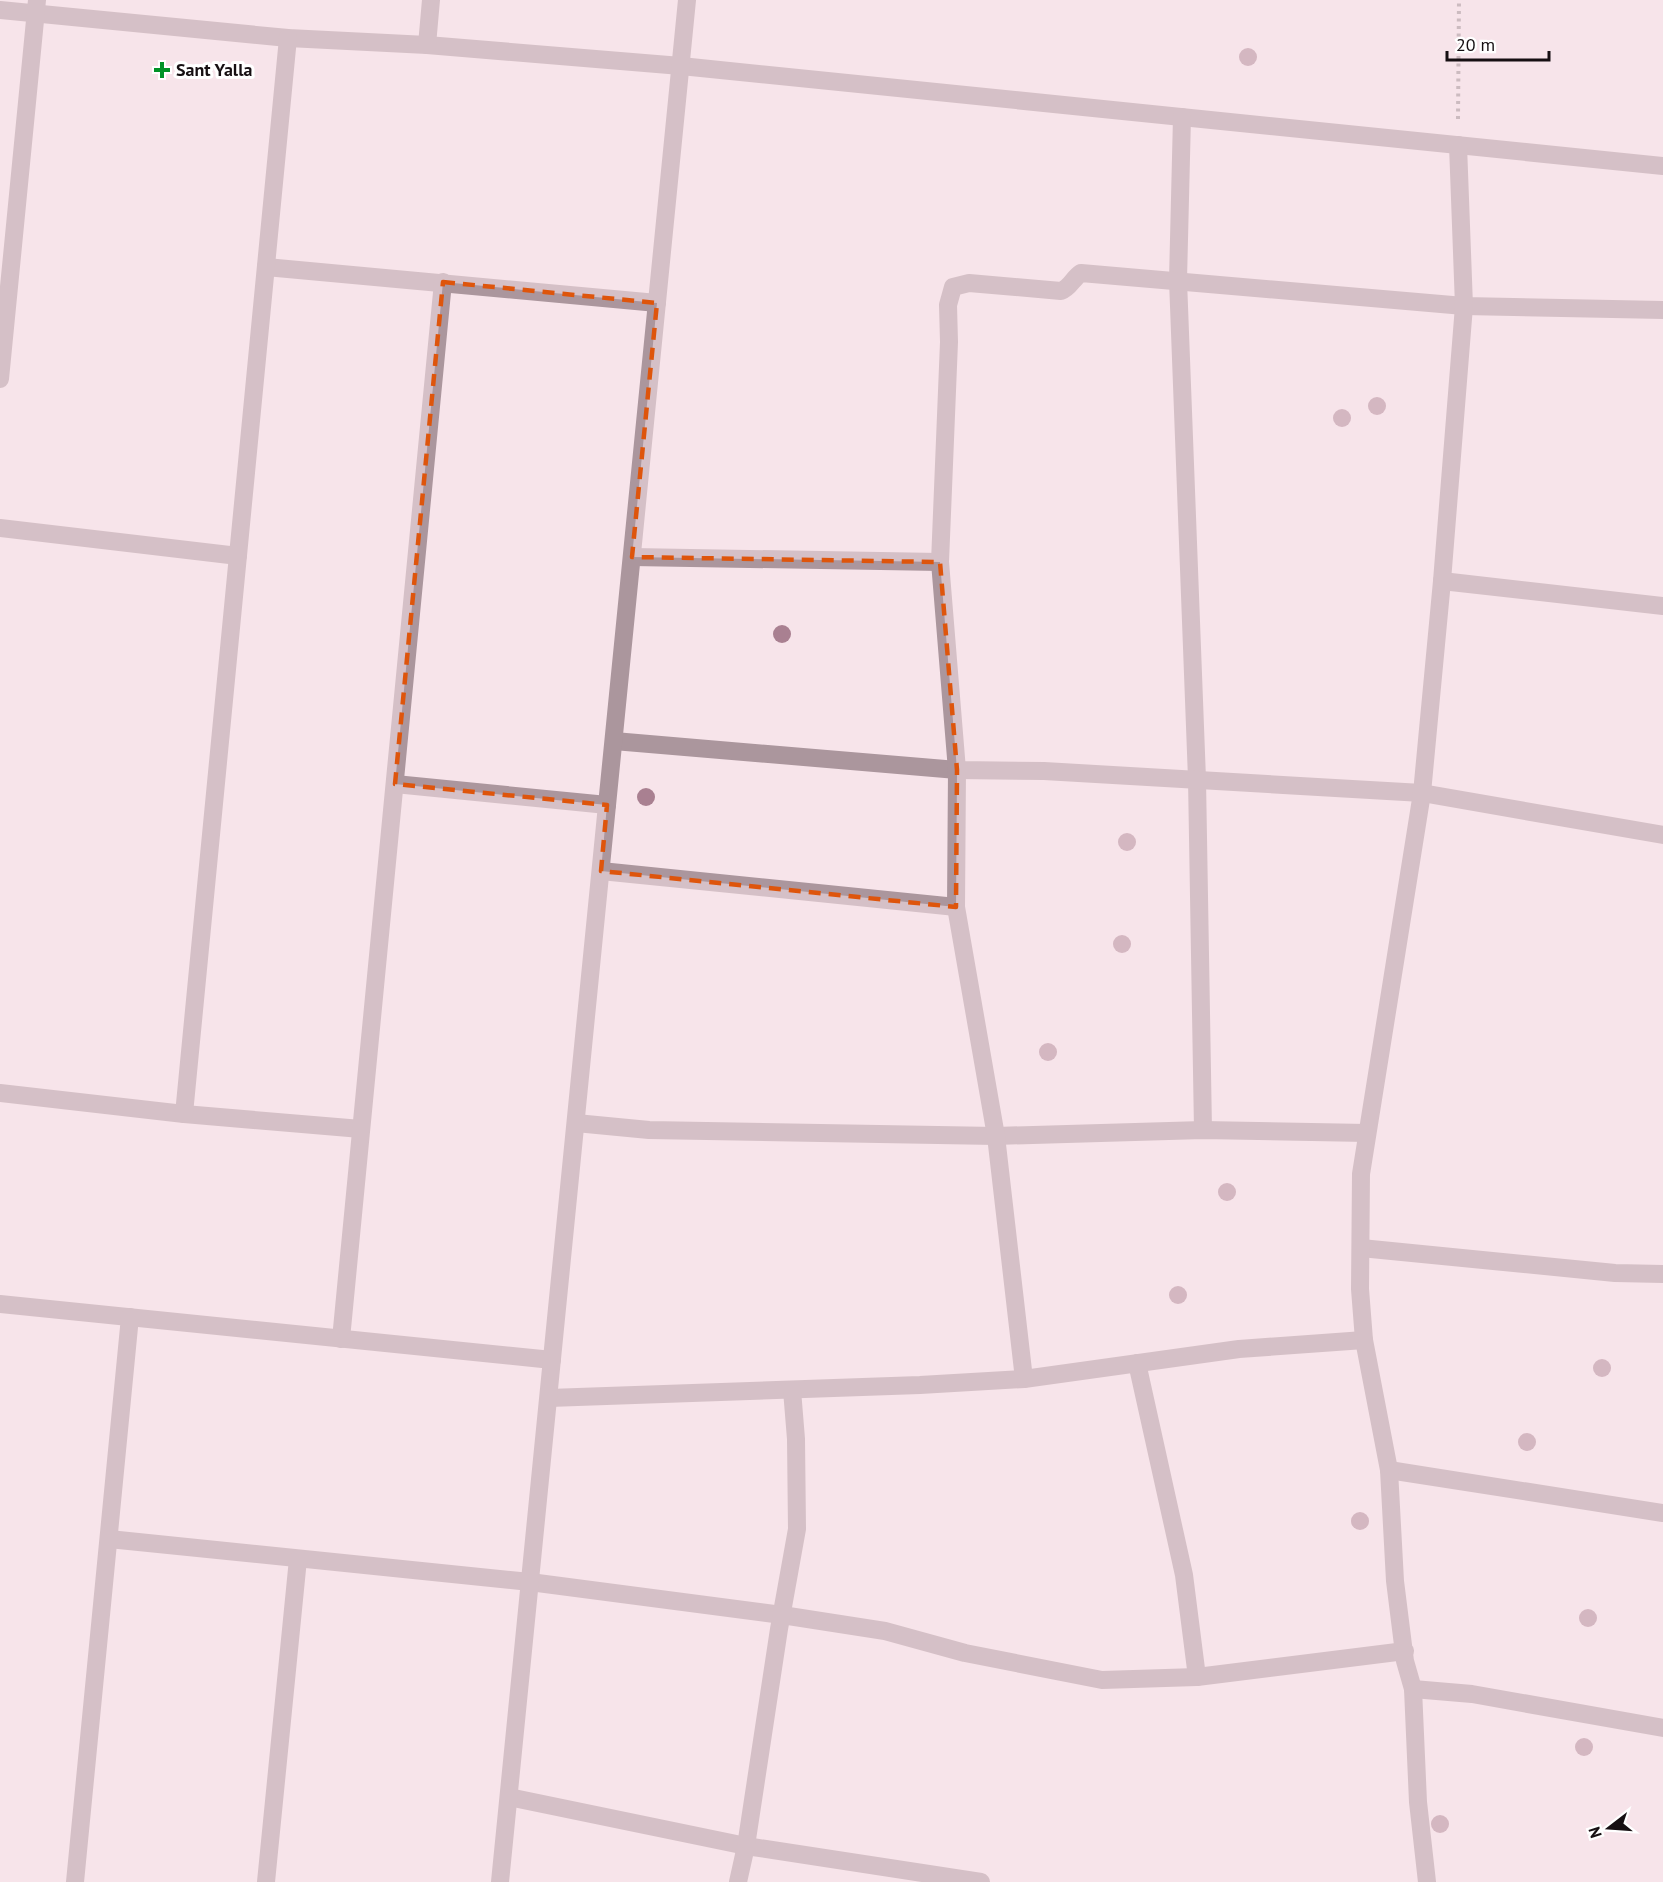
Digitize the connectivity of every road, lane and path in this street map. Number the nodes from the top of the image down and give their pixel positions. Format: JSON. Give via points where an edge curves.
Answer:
{"nodes":[{"id":1,"x":431,"y":0,"type":"edge"},
{"id":2,"x":687,"y":0,"type":"edge"},
{"id":3,"x":1459,"y":0,"type":"edge"},
{"id":4,"x":36,"y":6,"type":"edge"},
{"id":5,"x":0,"y":10,"type":"edge"},
{"id":6,"x":288,"y":38,"type":"junction"},
{"id":7,"x":427,"y":45,"type":"junction"},
{"id":8,"x":681,"y":66,"type":"junction"},
{"id":9,"x":1182,"y":117,"type":"junction"},
{"id":10,"x":1458,"y":145,"type":"junction"},
{"id":11,"x":1663,"y":166,"type":"edge"},
{"id":12,"x":266,"y":267,"type":"junction"},
{"id":13,"x":1178,"y":280,"type":"junction"},
{"id":14,"x":443,"y":282,"type":"junction"},
{"id":15,"x":657,"y":303,"type":"junction"},
{"id":16,"x":1464,"y":306,"type":"junction"},
{"id":17,"x":1663,"y":310,"type":"edge"},
{"id":18,"x":0,"y":379,"type":"edge"},
{"id":19,"x":0,"y":528,"type":"edge"},
{"id":20,"x":238,"y":556,"type":"junction"},
{"id":21,"x":632,"y":557,"type":"junction"},
{"id":22,"x":940,"y":562,"type":"junction"},
{"id":23,"x":1442,"y":581,"type":"junction"},
{"id":24,"x":1663,"y":606,"type":"edge"},
{"id":25,"x":614,"y":741,"type":"junction"},
{"id":26,"x":957,"y":770,"type":"junction"},
{"id":27,"x":1197,"y":779,"type":"junction"},
{"id":28,"x":395,"y":783,"type":"junction"},
{"id":29,"x":1422,"y":793,"type":"junction"},
{"id":30,"x":607,"y":805,"type":"junction"},
{"id":31,"x":1663,"y":835,"type":"edge"},
{"id":32,"x":600,"y":871,"type":"junction"},
{"id":33,"x":956,"y":907,"type":"junction"},
{"id":34,"x":0,"y":1093,"type":"edge"},
{"id":35,"x":184,"y":1114,"type":"junction"},
{"id":36,"x":576,"y":1124,"type":"junction"},
{"id":37,"x":361,"y":1129,"type":"junction"},
{"id":38,"x":1203,"y":1130,"type":"junction"},
{"id":39,"x":1367,"y":1133,"type":"junction"},
{"id":40,"x":996,"y":1136,"type":"junction"},
{"id":41,"x":1362,"y":1248,"type":"junction"},
{"id":42,"x":1663,"y":1274,"type":"edge"},
{"id":43,"x":0,"y":1304,"type":"edge"},
{"id":44,"x":130,"y":1317,"type":"junction"},
{"id":45,"x":341,"y":1339,"type":"junction"},
{"id":46,"x":1364,"y":1341,"type":"junction"},
{"id":47,"x":552,"y":1360,"type":"junction"},
{"id":48,"x":1137,"y":1363,"type":"junction"},
{"id":49,"x":1024,"y":1379,"type":"junction"},
{"id":50,"x":792,"y":1390,"type":"junction"},
{"id":51,"x":549,"y":1398,"type":"junction"},
{"id":52,"x":1389,"y":1470,"type":"junction"},
{"id":53,"x":1663,"y":1513,"type":"edge"},
{"id":54,"x":109,"y":1539,"type":"junction"},
{"id":55,"x":298,"y":1559,"type":"junction"},
{"id":56,"x":530,"y":1582,"type":"junction"},
{"id":57,"x":782,"y":1615,"type":"junction"},
{"id":58,"x":1405,"y":1651,"type":"junction"},
{"id":59,"x":1197,"y":1677,"type":"junction"},
{"id":60,"x":1413,"y":1689,"type":"junction"},
{"id":61,"x":1663,"y":1728,"type":"edge"},
{"id":62,"x":509,"y":1797,"type":"junction"},
{"id":63,"x":746,"y":1846,"type":"junction"},
{"id":64,"x":75,"y":1882,"type":"edge"},
{"id":65,"x":266,"y":1882,"type":"edge"},
{"id":66,"x":500,"y":1882,"type":"edge"},
{"id":67,"x":738,"y":1882,"type":"edge"},
{"id":68,"x":981,"y":1882,"type":"edge"},
{"id":69,"x":1427,"y":1882,"type":"edge"}],
"edges":[{"from":1,"to":7,"type":"street"},
{"from":2,"to":8,"type":"street"},
{"from":3,"to":10,"type":"path"},
{"from":4,"to":5,"type":"street"},
{"from":4,"to":6,"type":"street"},
{"from":4,"to":18,"type":"street"},
{"from":6,"to":7,"type":"street"},
{"from":6,"to":12,"type":"street"},
{"from":7,"to":8,"type":"street"},
{"from":8,"to":9,"type":"street"},
{"from":8,"to":15,"type":"street"},
{"from":9,"to":10,"type":"street"},
{"from":9,"to":13,"type":"street"},
{"from":10,"to":11,"type":"street"},
{"from":10,"to":16,"type":"street"},
{"from":12,"to":14,"type":"street"},
{"from":12,"to":20,"type":"street"},
{"from":13,"to":16,"type":"street"},
{"from":13,"to":22,"type":"street","via":[[1081,273],[1061,291],[969,284],[953,287],[948,305]]},
{"from":13,"to":27,"type":"street"},
{"from":14,"to":15,"type":"street"},
{"from":14,"to":28,"type":"street"},
{"from":15,"to":21,"type":"street"},
{"from":16,"to":17,"type":"street"},
{"from":16,"to":23,"type":"street"},
{"from":19,"to":20,"type":"street"},
{"from":20,"to":35,"type":"street"},
{"from":21,"to":22,"type":"street"},
{"from":21,"to":25,"type":"street"},
{"from":22,"to":26,"type":"street"},
{"from":23,"to":24,"type":"street"},
{"from":23,"to":29,"type":"street"},
{"from":25,"to":26,"type":"street"},
{"from":25,"to":30,"type":"street"},
{"from":26,"to":27,"type":"street"},
{"from":26,"to":33,"type":"street"},
{"from":27,"to":29,"type":"street"},
{"from":27,"to":38,"type":"street"},
{"from":28,"to":30,"type":"street"},
{"from":28,"to":37,"type":"street"},
{"from":29,"to":31,"type":"street"},
{"from":29,"to":39,"type":"street"},
{"from":30,"to":32,"type":"street"},
{"from":32,"to":33,"type":"street"},
{"from":32,"to":36,"type":"street"},
{"from":33,"to":40,"type":"street"},
{"from":34,"to":35,"type":"street"},
{"from":35,"to":37,"type":"street"},
{"from":36,"to":40,"type":"street","via":[[649,1130]]},
{"from":36,"to":47,"type":"street"},
{"from":37,"to":45,"type":"street"},
{"from":38,"to":39,"type":"street"},
{"from":38,"to":40,"type":"street"},
{"from":39,"to":41,"type":"street","via":[[1361,1173]]},
{"from":40,"to":49,"type":"street"},
{"from":41,"to":42,"type":"street","via":[[1615,1273]]},
{"from":41,"to":46,"type":"street"},
{"from":43,"to":44,"type":"street"},
{"from":44,"to":45,"type":"street"},
{"from":44,"to":54,"type":"street"},
{"from":45,"to":47,"type":"street"},
{"from":46,"to":48,"type":"street","via":[[1239,1349]]},
{"from":46,"to":52,"type":"street"},
{"from":47,"to":51,"type":"street"},
{"from":48,"to":49,"type":"street"},
{"from":48,"to":59,"type":"street","via":[[1184,1575]]},
{"from":49,"to":50,"type":"street"},
{"from":50,"to":51,"type":"street"},
{"from":50,"to":57,"type":"street","via":[[797,1529]]},
{"from":51,"to":56,"type":"street"},
{"from":52,"to":53,"type":"street"},
{"from":52,"to":58,"type":"street","via":[[1395,1581]]},
{"from":54,"to":55,"type":"street"},
{"from":54,"to":64,"type":"street"},
{"from":55,"to":56,"type":"street"},
{"from":55,"to":65,"type":"street"},
{"from":56,"to":57,"type":"street"},
{"from":56,"to":62,"type":"street"},
{"from":57,"to":59,"type":"street","via":[[885,1631],[964,1653],[1102,1680]]},
{"from":57,"to":63,"type":"street"},
{"from":58,"to":59,"type":"street"},
{"from":58,"to":60,"type":"street"},
{"from":60,"to":61,"type":"street","via":[[1472,1694]]},
{"from":60,"to":69,"type":"street","via":[[1418,1802]]},
{"from":62,"to":63,"type":"street"},
{"from":62,"to":66,"type":"street"},
{"from":63,"to":67,"type":"street"},
{"from":63,"to":68,"type":"street"}]}
